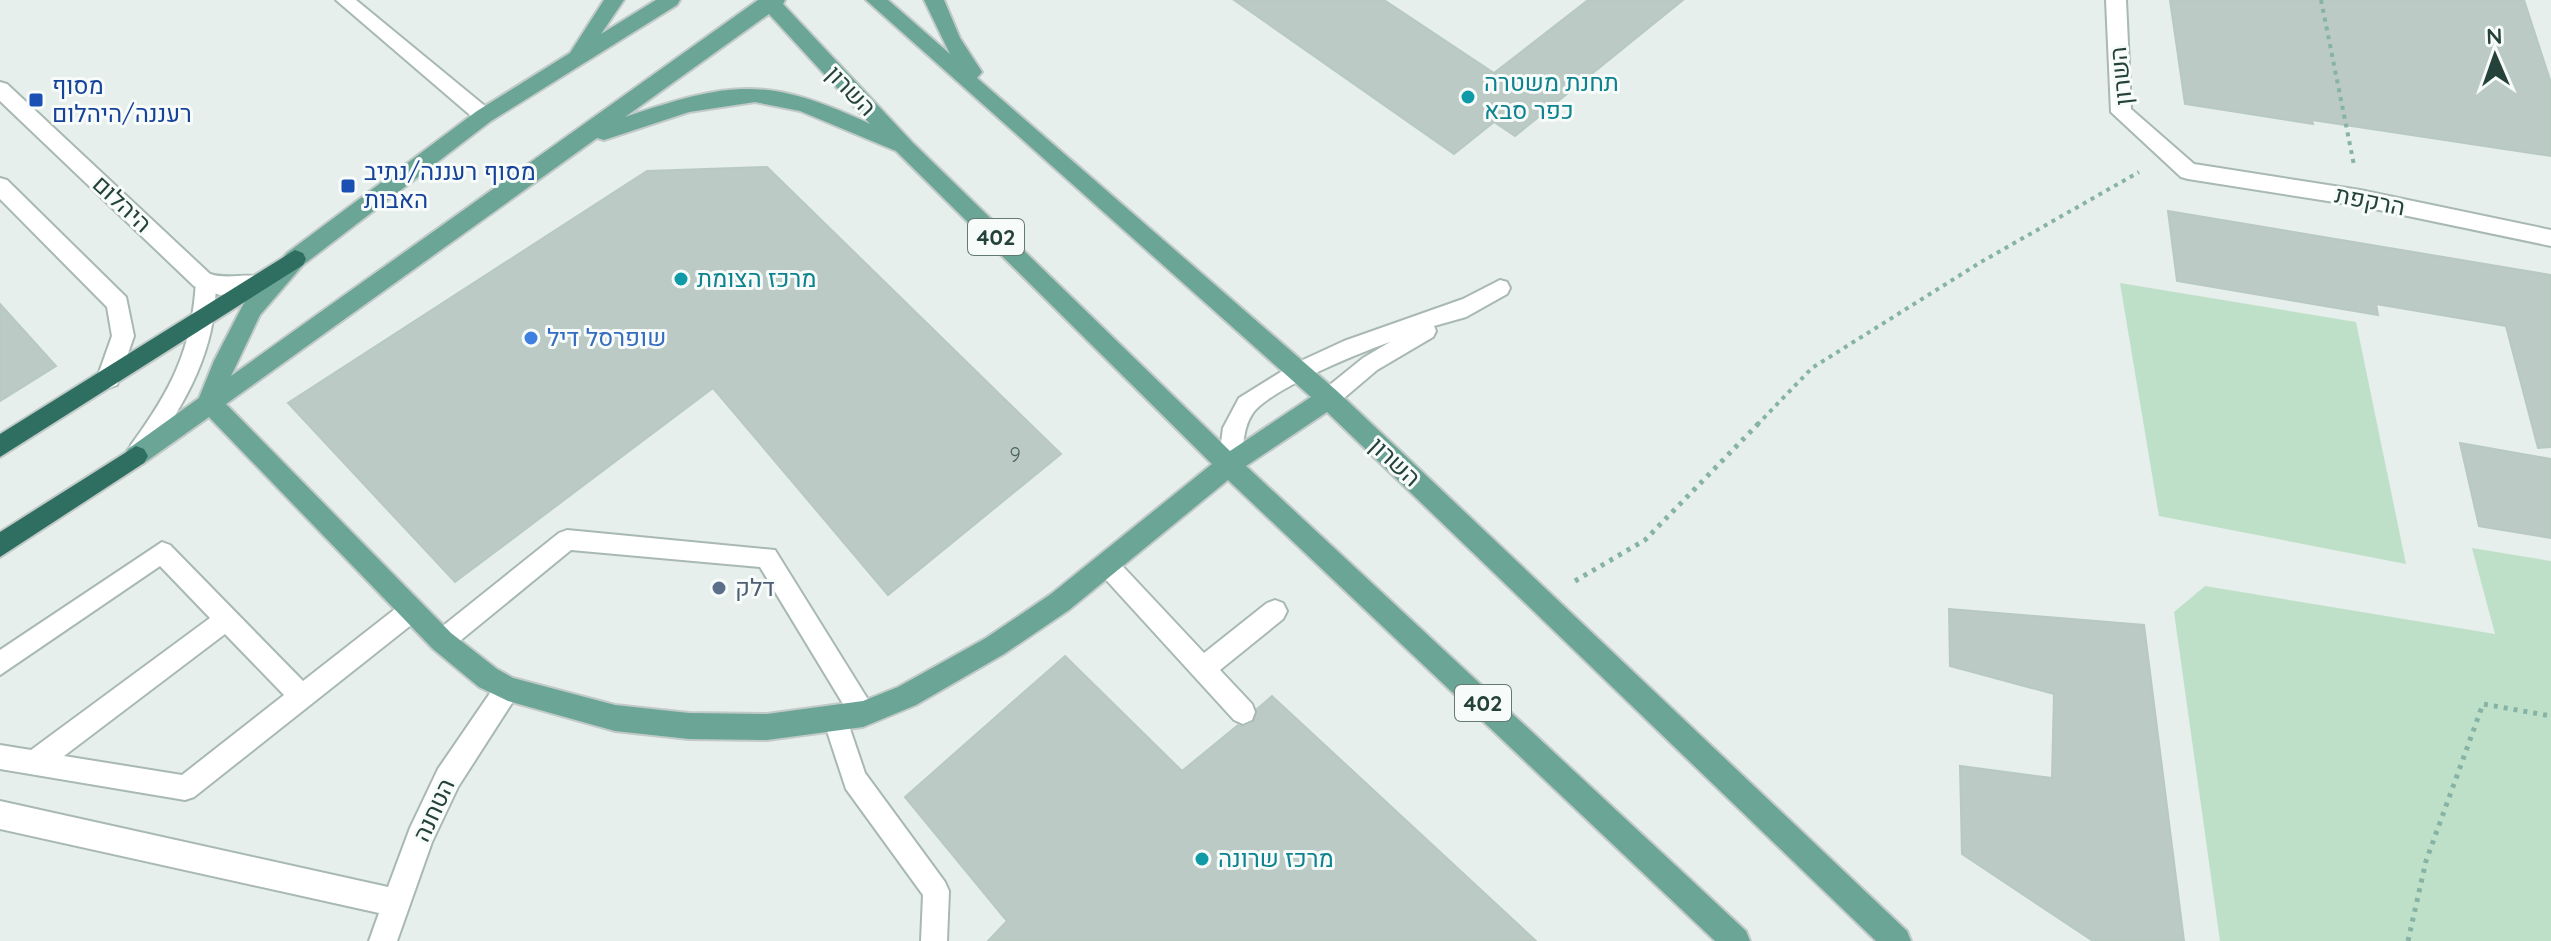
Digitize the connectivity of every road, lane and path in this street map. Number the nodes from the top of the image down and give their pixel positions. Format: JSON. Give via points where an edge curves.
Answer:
{"nodes":[{"id":1,"x":345,"y":0,"type":"edge"},
{"id":2,"x":614,"y":0,"type":"edge"},
{"id":3,"x":670,"y":0,"type":"edge"},
{"id":4,"x":876,"y":0,"type":"edge"},
{"id":5,"x":934,"y":0,"type":"edge"},
{"id":6,"x":2116,"y":0,"type":"edge"},
{"id":7,"x":2321,"y":0,"type":"edge"},
{"id":8,"x":771,"y":1,"type":"edge"},
{"id":9,"x":573,"y":60,"type":"junction"},
{"id":10,"x":0,"y":89,"type":"edge"},
{"id":11,"x":990,"y":97,"type":"junction"},
{"id":12,"x":484,"y":116,"type":"junction"},
{"id":13,"x":586,"y":137,"type":"junction"},
{"id":14,"x":906,"y":149,"type":"junction"},
{"id":15,"x":2170,"y":155,"type":"junction"},
{"id":16,"x":2188,"y":171,"type":"joint"},
{"id":17,"x":0,"y":186,"type":"edge"},
{"id":18,"x":2360,"y":198,"type":"junction"},
{"id":19,"x":2551,"y":238,"type":"edge"},
{"id":20,"x":295,"y":259,"type":"junction"},
{"id":21,"x":206,"y":281,"type":"junction"},
{"id":22,"x":258,"y":284,"type":"junction"},
{"id":23,"x":1500,"y":288,"type":"dead end"},
{"id":24,"x":1469,"y":305,"type":"junction"},
{"id":25,"x":206,"y":318,"type":"junction"},
{"id":26,"x":1299,"y":371,"type":"junction"},
{"id":27,"x":109,"y":378,"type":"junction"},
{"id":28,"x":1329,"y":398,"type":"junction"},
{"id":29,"x":209,"y":402,"type":"junction"},
{"id":30,"x":0,"y":447,"type":"edge"},
{"id":31,"x":136,"y":456,"type":"junction"},
{"id":32,"x":1229,"y":465,"type":"junction"},
{"id":33,"x":0,"y":546,"type":"edge"},
{"id":34,"x":1106,"y":564,"type":"junction"},
{"id":35,"x":1548,"y":605,"type":"junction"},
{"id":36,"x":412,"y":610,"type":"junction"},
{"id":37,"x":1275,"y":611,"type":"dead end"},
{"id":38,"x":227,"y":619,"type":"junction"},
{"id":39,"x":442,"y":641,"type":"junction"},
{"id":40,"x":0,"y":664,"type":"edge"},
{"id":41,"x":1203,"y":669,"type":"junction"},
{"id":42,"x":508,"y":689,"type":"junction"},
{"id":43,"x":302,"y":697,"type":"junction"},
{"id":44,"x":1243,"y":712,"type":"dead end"},
{"id":45,"x":863,"y":714,"type":"junction"},
{"id":46,"x":2551,"y":716,"type":"edge"},
{"id":47,"x":835,"y":719,"type":"junction"},
{"id":48,"x":0,"y":757,"type":"edge"},
{"id":49,"x":34,"y":763,"type":"junction"},
{"id":50,"x":0,"y":815,"type":"edge"},
{"id":51,"x":396,"y":903,"type":"junction"},
{"id":52,"x":383,"y":941,"type":"edge"},
{"id":53,"x":934,"y":941,"type":"edge"},
{"id":54,"x":1736,"y":941,"type":"edge"},
{"id":55,"x":1897,"y":941,"type":"edge"},
{"id":56,"x":2408,"y":941,"type":"edge"}],
"edges":[{"from":1,"to":12,"type":"lane"},
{"from":2,"to":9,"type":"main road"},
{"from":3,"to":9,"type":"main road"},
{"from":4,"to":11,"type":"main road","name":"השרון"},
{"from":5,"to":11,"type":"main road","via":[[951,39]]},
{"from":6,"to":15,"type":"street","name":"השרון","via":[[2121,112]]},
{"from":7,"to":18,"type":"path"},
{"from":8,"to":13,"type":"main road"},
{"from":8,"to":14,"type":"main road","name":"השרון","number":"402"},
{"from":9,"to":12,"type":"main road"},
{"from":10,"to":21,"type":"street","name":"היהלום"},
{"from":11,"to":26,"type":"main road","name":"השרון"},
{"from":12,"to":20,"type":"main road"},
{"from":13,"to":14,"type":"main road","via":[[709,100],[749,95],[804,105]]},
{"from":13,"to":29,"type":"main road"},
{"from":14,"to":32,"type":"main road","name":"השרון","number":"402"},
{"from":15,"to":16,"type":"street","name":"השרון"},
{"from":15,"to":35,"type":"path","via":[[1981,262],[1812,368],[1645,540],[1562,588]]},
{"from":16,"to":18,"type":"street","name":"הרקפת"},
{"from":17,"to":27,"type":"street","via":[[118,303],[123,336]]},
{"from":18,"to":19,"type":"street","name":"הרקפת"},
{"from":20,"to":22,"type":"highway"},
{"from":20,"to":29,"type":"main road","via":[[252,309]]},
{"from":21,"to":22,"type":"street","via":[[220,286]]},
{"from":21,"to":25,"type":"lane"},
{"from":22,"to":25,"type":"highway"},
{"from":23,"to":24,"type":"lane"},
{"from":24,"to":26,"type":"lane"},
{"from":24,"to":28,"type":"lane","via":[[1370,364]]},
{"from":25,"to":27,"type":"highway"},
{"from":25,"to":31,"type":"lane","via":[[176,400]]},
{"from":26,"to":28,"type":"main road","name":"השרון"},
{"from":26,"to":32,"type":"lane","via":[[1242,409]]},
{"from":27,"to":30,"type":"highway"},
{"from":28,"to":32,"type":"main road"},
{"from":28,"to":35,"type":"main road","name":"השרון"},
{"from":29,"to":31,"type":"main road"},
{"from":29,"to":36,"type":"main road"},
{"from":31,"to":33,"type":"highway"},
{"from":32,"to":34,"type":"main road"},
{"from":32,"to":54,"type":"main road","name":"השרון","number":"402"},
{"from":34,"to":41,"type":"lane"},
{"from":34,"to":45,"type":"main road","via":[[995,646],[907,696]]},
{"from":35,"to":55,"type":"main road","name":"השרון"},
{"from":36,"to":39,"type":"main road"},
{"from":36,"to":43,"type":"lane"},
{"from":37,"to":41,"type":"lane"},
{"from":38,"to":40,"type":"lane","via":[[162,552]]},
{"from":38,"to":43,"type":"lane"},
{"from":38,"to":49,"type":"lane"},
{"from":39,"to":42,"type":"main road"},
{"from":39,"to":45,"type":"lane","via":[[567,540],[767,557]]},
{"from":41,"to":44,"type":"lane"},
{"from":42,"to":47,"type":"main road","via":[[615,718],[689,726],[767,727]]},
{"from":42,"to":51,"type":"street","name":"הטחנה","via":[[448,778]]},
{"from":43,"to":49,"type":"lane","via":[[185,788]]},
{"from":45,"to":47,"type":"main road"},
{"from":46,"to":56,"type":"path","via":[[2483,704],[2426,861]]},
{"from":47,"to":53,"type":"lane","via":[[855,780],[936,891]]},
{"from":48,"to":49,"type":"lane"},
{"from":50,"to":51,"type":"street"},
{"from":51,"to":52,"type":"street","name":"הטחנה"}]}
